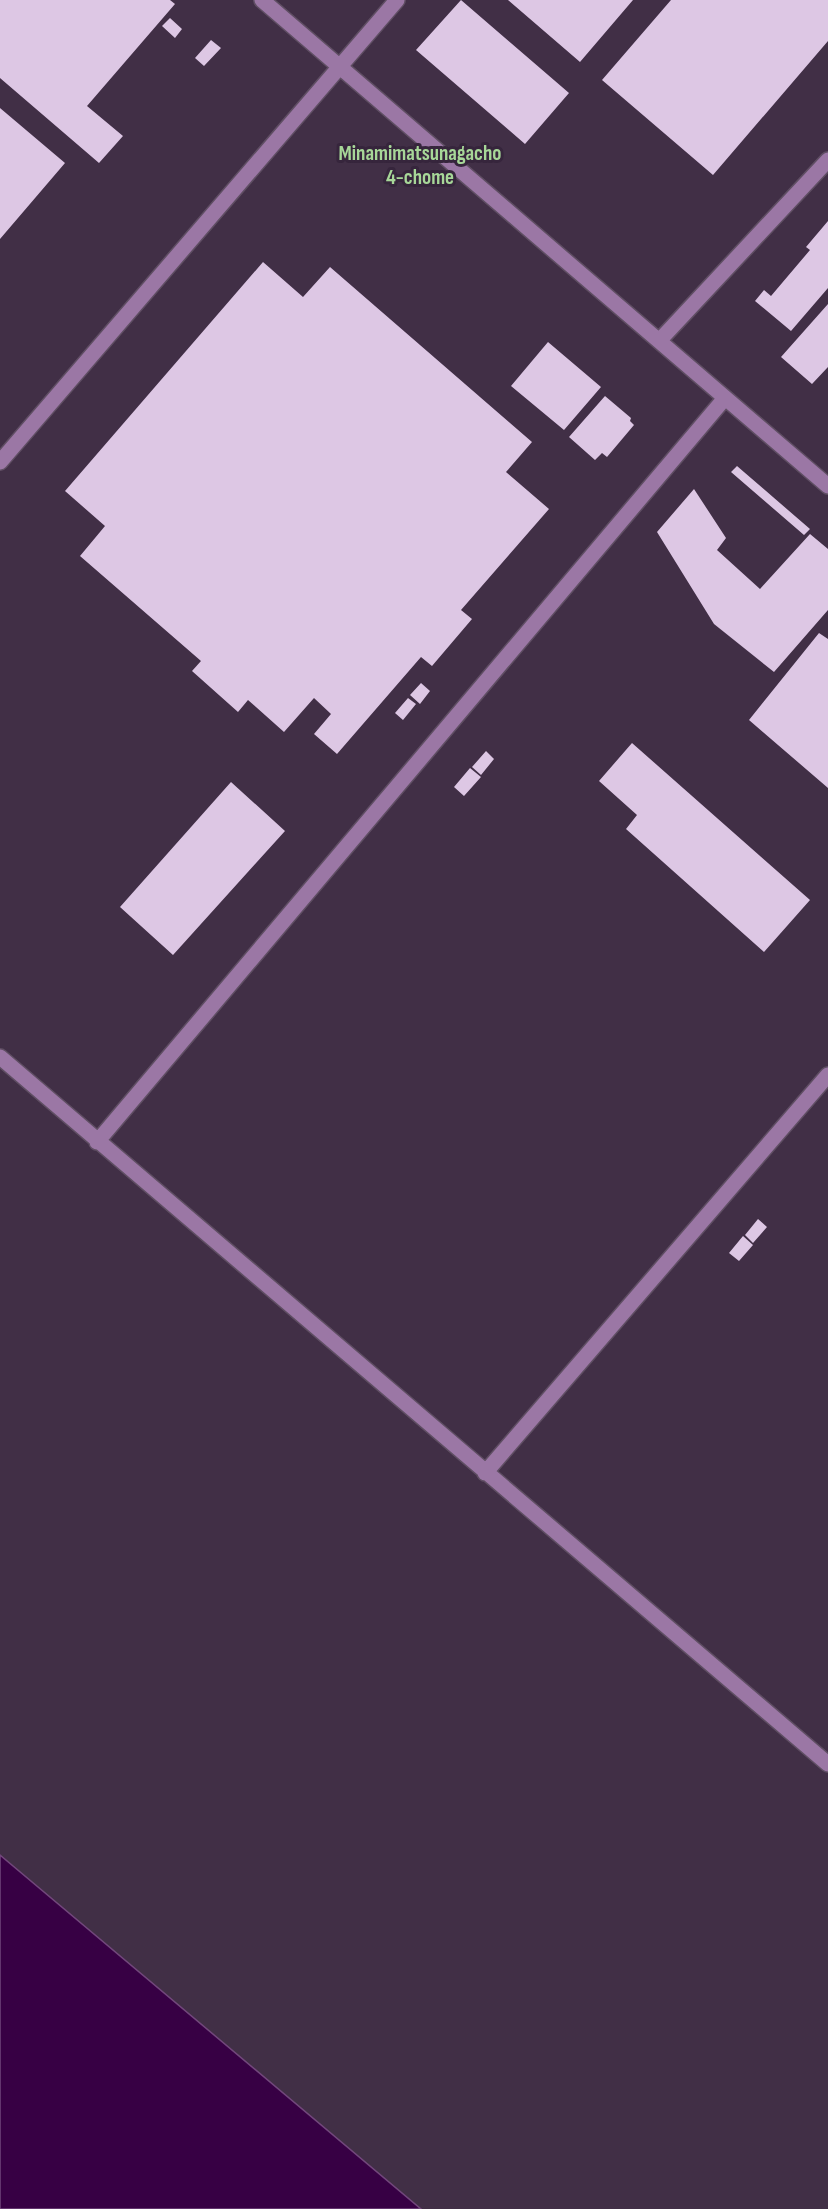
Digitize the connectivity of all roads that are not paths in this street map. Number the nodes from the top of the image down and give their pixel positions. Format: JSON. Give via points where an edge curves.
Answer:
{"nodes":[{"id":1,"x":262,"y":0,"type":"edge"},
{"id":2,"x":397,"y":0,"type":"edge"},
{"id":3,"x":340,"y":67,"type":"junction"},
{"id":4,"x":828,"y":160,"type":"edge"},
{"id":5,"x":659,"y":341,"type":"junction"},
{"id":6,"x":725,"y":398,"type":"junction"},
{"id":7,"x":0,"y":462,"type":"edge"},
{"id":8,"x":828,"y":486,"type":"edge"},
{"id":9,"x":0,"y":1057,"type":"edge"},
{"id":10,"x":828,"y":1075,"type":"edge"},
{"id":11,"x":97,"y":1142,"type":"junction"},
{"id":12,"x":485,"y":1473,"type":"junction"},
{"id":13,"x":828,"y":1764,"type":"edge"}],
"edges":[{"from":1,"to":3,"type":"lane"},
{"from":2,"to":3,"type":"lane"},
{"from":3,"to":5,"type":"lane"},
{"from":3,"to":7,"type":"lane"},
{"from":4,"to":5,"type":"lane"},
{"from":5,"to":6,"type":"lane"},
{"from":6,"to":8,"type":"lane"},
{"from":6,"to":11,"type":"lane"},
{"from":9,"to":11,"type":"lane"},
{"from":10,"to":12,"type":"lane"},
{"from":11,"to":12,"type":"lane"},
{"from":12,"to":13,"type":"lane"}]}
